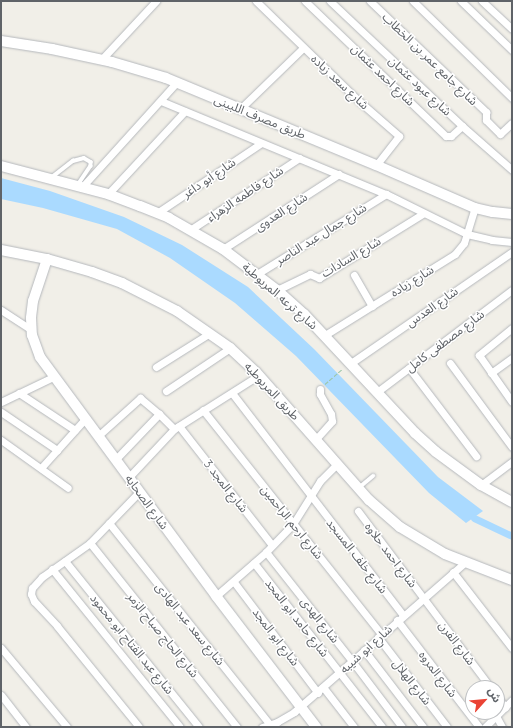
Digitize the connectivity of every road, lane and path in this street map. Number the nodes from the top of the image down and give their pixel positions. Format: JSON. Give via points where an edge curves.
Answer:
{"nodes":[{"id":1,"x":156,"y":1,"type":"edge"},
{"id":2,"x":256,"y":1,"type":"edge"},
{"id":3,"x":305,"y":1,"type":"edge"},
{"id":4,"x":330,"y":1,"type":"edge"},
{"id":5,"x":370,"y":1,"type":"edge"},
{"id":6,"x":413,"y":1,"type":"edge"},
{"id":7,"x":460,"y":1,"type":"edge"},
{"id":8,"x":482,"y":1,"type":"edge"},
{"id":9,"x":512,"y":29,"type":"edge"},
{"id":10,"x":1,"y":41,"type":"edge"},
{"id":11,"x":304,"y":48,"type":"junction"},
{"id":12,"x":512,"y":50,"type":"edge"},
{"id":13,"x":101,"y":60,"type":"junction"},
{"id":14,"x":176,"y":83,"type":"junction"},
{"id":15,"x":512,"y":98,"type":"edge"},
{"id":16,"x":161,"y":100,"type":"junction"},
{"id":17,"x":240,"y":109,"type":"junction"},
{"id":18,"x":185,"y":111,"type":"junction"},
{"id":19,"x":512,"y":123,"type":"edge"},
{"id":20,"x":462,"y":126,"type":"junction"},
{"id":21,"x":261,"y":143,"type":"junction"},
{"id":22,"x":299,"y":158,"type":"junction"},
{"id":23,"x":376,"y":165,"type":"junction"},
{"id":24,"x":1,"y":166,"type":"edge"},
{"id":25,"x":512,"y":170,"type":"edge"},
{"id":26,"x":339,"y":174,"type":"junction"},
{"id":27,"x":50,"y":179,"type":"junction"},
{"id":28,"x":80,"y":187,"type":"junction"},
{"id":29,"x":108,"y":194,"type":"junction"},
{"id":30,"x":386,"y":194,"type":"junction"},
{"id":31,"x":475,"y":208,"type":"junction"},
{"id":32,"x":157,"y":213,"type":"junction"},
{"id":33,"x":424,"y":213,"type":"junction"},
{"id":34,"x":512,"y":214,"type":"edge"},
{"id":35,"x":190,"y":230,"type":"junction"},
{"id":36,"x":467,"y":234,"type":"junction"},
{"id":37,"x":512,"y":242,"type":"edge"},
{"id":38,"x":1,"y":250,"type":"edge"},
{"id":39,"x":223,"y":250,"type":"junction"},
{"id":40,"x":512,"y":252,"type":"edge"},
{"id":41,"x":47,"y":259,"type":"junction"},
{"id":42,"x":257,"y":274,"type":"junction"},
{"id":43,"x":354,"y":275,"type":"dead end"},
{"id":44,"x":277,"y":290,"type":"junction"},
{"id":45,"x":512,"y":290,"type":"edge"},
{"id":46,"x":372,"y":306,"type":"junction"},
{"id":47,"x":1,"y":310,"type":"edge"},
{"id":48,"x":512,"y":328,"type":"edge"},
{"id":49,"x":30,"y":329,"type":"junction"},
{"id":50,"x":210,"y":333,"type":"junction"},
{"id":51,"x":325,"y":335,"type":"junction"},
{"id":52,"x":230,"y":348,"type":"junction"},
{"id":53,"x":512,"y":358,"type":"edge"},
{"id":54,"x":351,"y":363,"type":"junction"},
{"id":55,"x":450,"y":363,"type":"dead end"},
{"id":56,"x":156,"y":367,"type":"dead end"},
{"id":57,"x":409,"y":368,"type":"junction"},
{"id":58,"x":339,"y":372,"type":"dead end"},
{"id":59,"x":491,"y":373,"type":"junction"},
{"id":60,"x":259,"y":375,"type":"junction"},
{"id":61,"x":53,"y":377,"type":"junction"},
{"id":62,"x":320,"y":389,"type":"joint"},
{"id":63,"x":166,"y":391,"type":"dead end"},
{"id":64,"x":378,"y":392,"type":"junction"},
{"id":65,"x":20,"y":393,"type":"junction"},
{"id":66,"x":232,"y":393,"type":"junction"},
{"id":67,"x":1,"y":402,"type":"edge"},
{"id":68,"x":512,"y":402,"type":"edge"},
{"id":69,"x":203,"y":410,"type":"junction"},
{"id":70,"x":1,"y":412,"type":"edge"},
{"id":71,"x":159,"y":414,"type":"junction"},
{"id":72,"x":85,"y":418,"type":"junction"},
{"id":73,"x":177,"y":428,"type":"junction"},
{"id":74,"x":75,"y":430,"type":"junction"},
{"id":75,"x":98,"y":436,"type":"junction"},
{"id":76,"x":316,"y":439,"type":"junction"},
{"id":77,"x":1,"y":440,"type":"edge"},
{"id":78,"x":512,"y":447,"type":"edge"},
{"id":79,"x":57,"y":450,"type":"junction"},
{"id":80,"x":476,"y":456,"type":"dead end"},
{"id":81,"x":115,"y":460,"type":"junction"},
{"id":82,"x":512,"y":462,"type":"edge"},
{"id":83,"x":337,"y":464,"type":"junction"},
{"id":84,"x":41,"y":468,"type":"junction"},
{"id":85,"x":373,"y":476,"type":"dead end"},
{"id":86,"x":128,"y":477,"type":"junction"},
{"id":87,"x":481,"y":485,"type":"junction"},
{"id":88,"x":68,"y":488,"type":"dead end"},
{"id":89,"x":359,"y":488,"type":"junction"},
{"id":90,"x":139,"y":492,"type":"junction"},
{"id":91,"x":311,"y":496,"type":"junction"},
{"id":92,"x":512,"y":502,"type":"edge"},
{"id":93,"x":358,"y":511,"type":"dead end"},
{"id":94,"x":109,"y":523,"type":"junction"},
{"id":95,"x":293,"y":524,"type":"junction"},
{"id":96,"x":90,"y":543,"type":"junction"},
{"id":97,"x":272,"y":545,"type":"junction"},
{"id":98,"x":266,"y":552,"type":"junction"},
{"id":99,"x":65,"y":561,"type":"junction"},
{"id":100,"x":254,"y":563,"type":"junction"},
{"id":101,"x":464,"y":563,"type":"junction"},
{"id":102,"x":52,"y":569,"type":"junction"},
{"id":103,"x":453,"y":572,"type":"junction"},
{"id":104,"x":512,"y":580,"type":"edge"},
{"id":105,"x":234,"y":582,"type":"junction"},
{"id":106,"x":216,"y":596,"type":"junction"},
{"id":107,"x":424,"y":599,"type":"junction"},
{"id":108,"x":400,"y":618,"type":"junction"},
{"id":109,"x":380,"y":635,"type":"junction"},
{"id":110,"x":1,"y":648,"type":"edge"},
{"id":111,"x":512,"y":648,"type":"edge"},
{"id":112,"x":364,"y":650,"type":"junction"},
{"id":113,"x":352,"y":660,"type":"junction"},
{"id":114,"x":340,"y":672,"type":"junction"},
{"id":115,"x":485,"y":680,"type":"edge"},
{"id":116,"x":323,"y":687,"type":"junction"},
{"id":117,"x":318,"y":693,"type":"junction"},
{"id":118,"x":1,"y":695,"type":"edge"},
{"id":119,"x":512,"y":700,"type":"edge"},
{"id":120,"x":301,"y":706,"type":"junction"},
{"id":121,"x":505,"y":707,"type":"edge"},
{"id":122,"x":270,"y":725,"type":"junction"},
{"id":123,"x":26,"y":727,"type":"edge"},
{"id":124,"x":67,"y":727,"type":"edge"},
{"id":125,"x":139,"y":727,"type":"edge"},
{"id":126,"x":180,"y":727,"type":"edge"},
{"id":127,"x":199,"y":727,"type":"edge"},
{"id":128,"x":237,"y":727,"type":"edge"},
{"id":129,"x":262,"y":727,"type":"edge"},
{"id":130,"x":316,"y":727,"type":"edge"},
{"id":131,"x":354,"y":727,"type":"edge"},
{"id":132,"x":382,"y":727,"type":"edge"},
{"id":133,"x":402,"y":727,"type":"edge"},
{"id":134,"x":423,"y":727,"type":"edge"},
{"id":135,"x":447,"y":727,"type":"edge"},
{"id":136,"x":479,"y":727,"type":"edge"}],
"edges":[{"from":1,"to":13,"type":"street"},
{"from":2,"to":11,"type":"street","name":"شارع سعد زياده"},
{"from":3,"to":20,"type":"street","name":"شارع احمد عثمان","via":[[446,136],[450,136]]},
{"from":4,"to":20,"type":"street","name":"شارع عبود عثمان"},
{"from":5,"to":19,"type":"street","name":"شارع جامع عمر بن الخطاب","via":[[486,112],[486,120],[500,134]]},
{"from":6,"to":15,"type":"street"},
{"from":7,"to":12,"type":"street"},
{"from":8,"to":9,"type":"street"},
{"from":10,"to":13,"type":"street","name":"طريق مصرف اللبينى"},
{"from":11,"to":17,"type":"street"},
{"from":11,"to":23,"type":"street","name":"شارع سعد زياده","via":[[399,136]]},
{"from":13,"to":14,"type":"street","name":"طريق مصرف اللبينى"},
{"from":14,"to":16,"type":"street"},
{"from":14,"to":17,"type":"street","name":"طريق مصرف اللبينى"},
{"from":16,"to":18,"type":"street","name":"طريق مصرف اللبينى"},
{"from":16,"to":28,"type":"street"},
{"from":17,"to":23,"type":"street","name":"طريق مصرف اللبينى"},
{"from":18,"to":21,"type":"street","name":"طريق مصرف اللبينى"},
{"from":18,"to":29,"type":"street"},
{"from":20,"to":25,"type":"street","name":"شارع عبود عثمان"},
{"from":21,"to":22,"type":"street","name":"طريق مصرف اللبينى"},
{"from":21,"to":32,"type":"street","name":"شارع أبو داغر"},
{"from":22,"to":26,"type":"street","name":"طريق مصرف اللبينى"},
{"from":22,"to":35,"type":"street","name":"شارع فاطمه الزهراء"},
{"from":23,"to":31,"type":"street","name":"طريق مصرف اللبينى"},
{"from":24,"to":27,"type":"street","name":"شارع ترعه المريوطية"},
{"from":26,"to":30,"type":"street","name":"طريق مصرف اللبينى"},
{"from":26,"to":39,"type":"street","name":"شارع العدوى"},
{"from":27,"to":28,"type":"street","name":"شارع ترعه المريوطية"},
{"from":27,"to":28,"type":"lane","via":[[73,161],[84,158],[91,162]]},
{"from":28,"to":29,"type":"street","name":"شارع ترعه المريوطية"},
{"from":29,"to":32,"type":"street","name":"شارع ترعه المريوطية"},
{"from":30,"to":33,"type":"street","name":"طريق مصرف اللبينى"},
{"from":30,"to":42,"type":"street","name":"شارع جمال عبد الناصر"},
{"from":31,"to":34,"type":"street","name":"طريق مصرف اللبينى"},
{"from":31,"to":36,"type":"street","name":"شارع زياده"},
{"from":32,"to":35,"type":"street","name":"شارع ترعه المريوطية"},
{"from":33,"to":36,"type":"street","name":"طريق مصرف اللبينى"},
{"from":33,"to":44,"type":"street","name":"شارع السادات","via":[[319,278],[310,274]]},
{"from":35,"to":39,"type":"street","name":"شارع ترعه المريوطية"},
{"from":36,"to":37,"type":"street","name":"طريق مصرف اللبينى"},
{"from":36,"to":46,"type":"street","name":"شارع زياده","via":[[464,243],[455,254]]},
{"from":38,"to":41,"type":"street","name":"طريق المريوطيه"},
{"from":39,"to":42,"type":"street","name":"شارع ترعه المريوطية"},
{"from":40,"to":54,"type":"street","name":"شارع العدس"},
{"from":41,"to":49,"type":"street","name":"شارع الصحابه","via":[[33,301]]},
{"from":41,"to":50,"type":"street","name":"طريق المريوطيه","via":[[122,283]]},
{"from":42,"to":44,"type":"street","name":"شارع ترعه المريوطية"},
{"from":43,"to":46,"type":"street"},
{"from":44,"to":51,"type":"street","name":"شارع ترعه المريوطية"},
{"from":45,"to":57,"type":"street","name":"شارع مصطفى كامل"},
{"from":46,"to":51,"type":"street","name":"شارع زياده"},
{"from":47,"to":49,"type":"street"},
{"from":48,"to":59,"type":"street","via":[[479,355]]},
{"from":49,"to":61,"type":"street","name":"شارع الصحابه","via":[[36,350]]},
{"from":50,"to":52,"type":"street","name":"طريق المريوطيه"},
{"from":50,"to":56,"type":"street"},
{"from":51,"to":54,"type":"street","name":"شارع ترعه المريوطية"},
{"from":52,"to":60,"type":"street","name":"طريق المريوطيه"},
{"from":52,"to":63,"type":"street"},
{"from":53,"to":59,"type":"street"},
{"from":54,"to":64,"type":"street","name":"شارع ترعه المريوطية"},
{"from":55,"to":78,"type":"street"},
{"from":57,"to":64,"type":"street","name":"شارع مصطفى كامل"},
{"from":57,"to":80,"type":"street"},
{"from":58,"to":62,"type":"path"},
{"from":59,"to":68,"type":"street"},
{"from":60,"to":66,"type":"street"},
{"from":60,"to":76,"type":"street","name":"طريق المريوطيه"},
{"from":61,"to":65,"type":"street"},
{"from":61,"to":72,"type":"street","name":"شارع الصحابه"},
{"from":62,"to":76,"type":"street","via":[[332,421]]},
{"from":64,"to":87,"type":"street","name":"شارع ترعه المريوطية","via":[[436,452]]},
{"from":65,"to":67,"type":"street"},
{"from":65,"to":74,"type":"street"},
{"from":66,"to":69,"type":"street"},
{"from":66,"to":91,"type":"street","name":"شارع خلف المسجد"},
{"from":69,"to":73,"type":"street"},
{"from":69,"to":95,"type":"street","name":"شارع ارحم الراحمين"},
{"from":70,"to":79,"type":"street"},
{"from":71,"to":73,"type":"street","name":"شارع المجد 3"},
{"from":71,"to":75,"type":"street","name":"شارع المجد 3","via":[[140,398]]},
{"from":71,"to":81,"type":"street"},
{"from":72,"to":74,"type":"street"},
{"from":72,"to":75,"type":"street","name":"شارع الصحابه"},
{"from":73,"to":86,"type":"street"},
{"from":73,"to":97,"type":"street","name":"شارع المجد 3"},
{"from":74,"to":79,"type":"street"},
{"from":75,"to":81,"type":"street","name":"شارع الصحابه"},
{"from":76,"to":83,"type":"street","name":"طريق المريوطيه"},
{"from":77,"to":84,"type":"street"},
{"from":79,"to":84,"type":"street"},
{"from":81,"to":86,"type":"street","name":"شارع الصحابه"},
{"from":82,"to":87,"type":"street"},
{"from":83,"to":89,"type":"street","name":"طريق المريوطيه"},
{"from":83,"to":91,"type":"street","via":[[325,475]]},
{"from":84,"to":88,"type":"street"},
{"from":85,"to":89,"type":"lane"},
{"from":86,"to":90,"type":"street","name":"شارع الصحابه"},
{"from":87,"to":92,"type":"street","name":"شارع ترعه المريوطية"},
{"from":89,"to":101,"type":"street","name":"طريق المريوطيه","via":[[400,527]]},
{"from":90,"to":94,"type":"street"},
{"from":90,"to":106,"type":"street","name":"شارع الصحابه"},
{"from":91,"to":95,"type":"street"},
{"from":91,"to":108,"type":"street","name":"شارع خلف المسجد"},
{"from":93,"to":107,"type":"street","name":"شارع احمد حلاوه"},
{"from":94,"to":96,"type":"street"},
{"from":94,"to":122,"type":"street","name":"شارع سعد عبد الهادى"},
{"from":95,"to":97,"type":"street"},
{"from":95,"to":109,"type":"street","name":"شارع ارحم الراحمين"},
{"from":96,"to":99,"type":"street"},
{"from":96,"to":128,"type":"street","name":"شارع الحاج صباح الزمر"},
{"from":97,"to":98,"type":"street"},
{"from":98,"to":100,"type":"street"},
{"from":98,"to":113,"type":"street","name":"شارع الهدى"},
{"from":99,"to":102,"type":"street"},
{"from":99,"to":127,"type":"street","name":"شارع عبد الفتاح ابو محمود"},
{"from":100,"to":105,"type":"street"},
{"from":100,"to":114,"type":"street","name":"شارع حامد ابو المجد"},
{"from":101,"to":103,"type":"street","name":"شارع ابو شيبه"},
{"from":101,"to":104,"type":"street","name":"طريق المريوطيه"},
{"from":102,"to":125,"type":"street","via":[[32,588],[31,597]]},
{"from":102,"to":126,"type":"street"},
{"from":103,"to":107,"type":"street","name":"شارع ابو شيبه"},
{"from":103,"to":111,"type":"street"},
{"from":105,"to":106,"type":"street"},
{"from":105,"to":117,"type":"street","name":"شارع ابو المجد"},
{"from":106,"to":120,"type":"street","name":"شارع الصحابه"},
{"from":107,"to":108,"type":"street","name":"شارع ابو شيبه"},
{"from":107,"to":115,"type":"street","name":"شارع الفرن"},
{"from":108,"to":109,"type":"street","name":"شارع ابو شيبه"},
{"from":108,"to":136,"type":"street","name":"شارع المروه"},
{"from":109,"to":112,"type":"street","name":"شارع ابو شيبه"},
{"from":109,"to":135,"type":"street","name":"شارع الهلال"},
{"from":110,"to":124,"type":"street"},
{"from":112,"to":113,"type":"street","name":"شارع ابو شيبه"},
{"from":112,"to":134,"type":"street"},
{"from":113,"to":114,"type":"street","name":"شارع ابو شيبه"},
{"from":113,"to":133,"type":"street","name":"شارع الهدى"},
{"from":114,"to":116,"type":"street","name":"شارع ابو شيبه"},
{"from":114,"to":132,"type":"street","name":"شارع حامد ابو المجد"},
{"from":116,"to":117,"type":"street","name":"شارع ابو شيبه"},
{"from":116,"to":131,"type":"street"},
{"from":117,"to":120,"type":"street","name":"شارع ابو شيبه"},
{"from":118,"to":123,"type":"street"},
{"from":119,"to":121,"type":"street"},
{"from":120,"to":122,"type":"street","name":"شارع ابو شيبه"},
{"from":120,"to":130,"type":"street","name":"شارع الصحابه"},
{"from":122,"to":129,"type":"street","name":"شارع ابو شيبه"}]}
